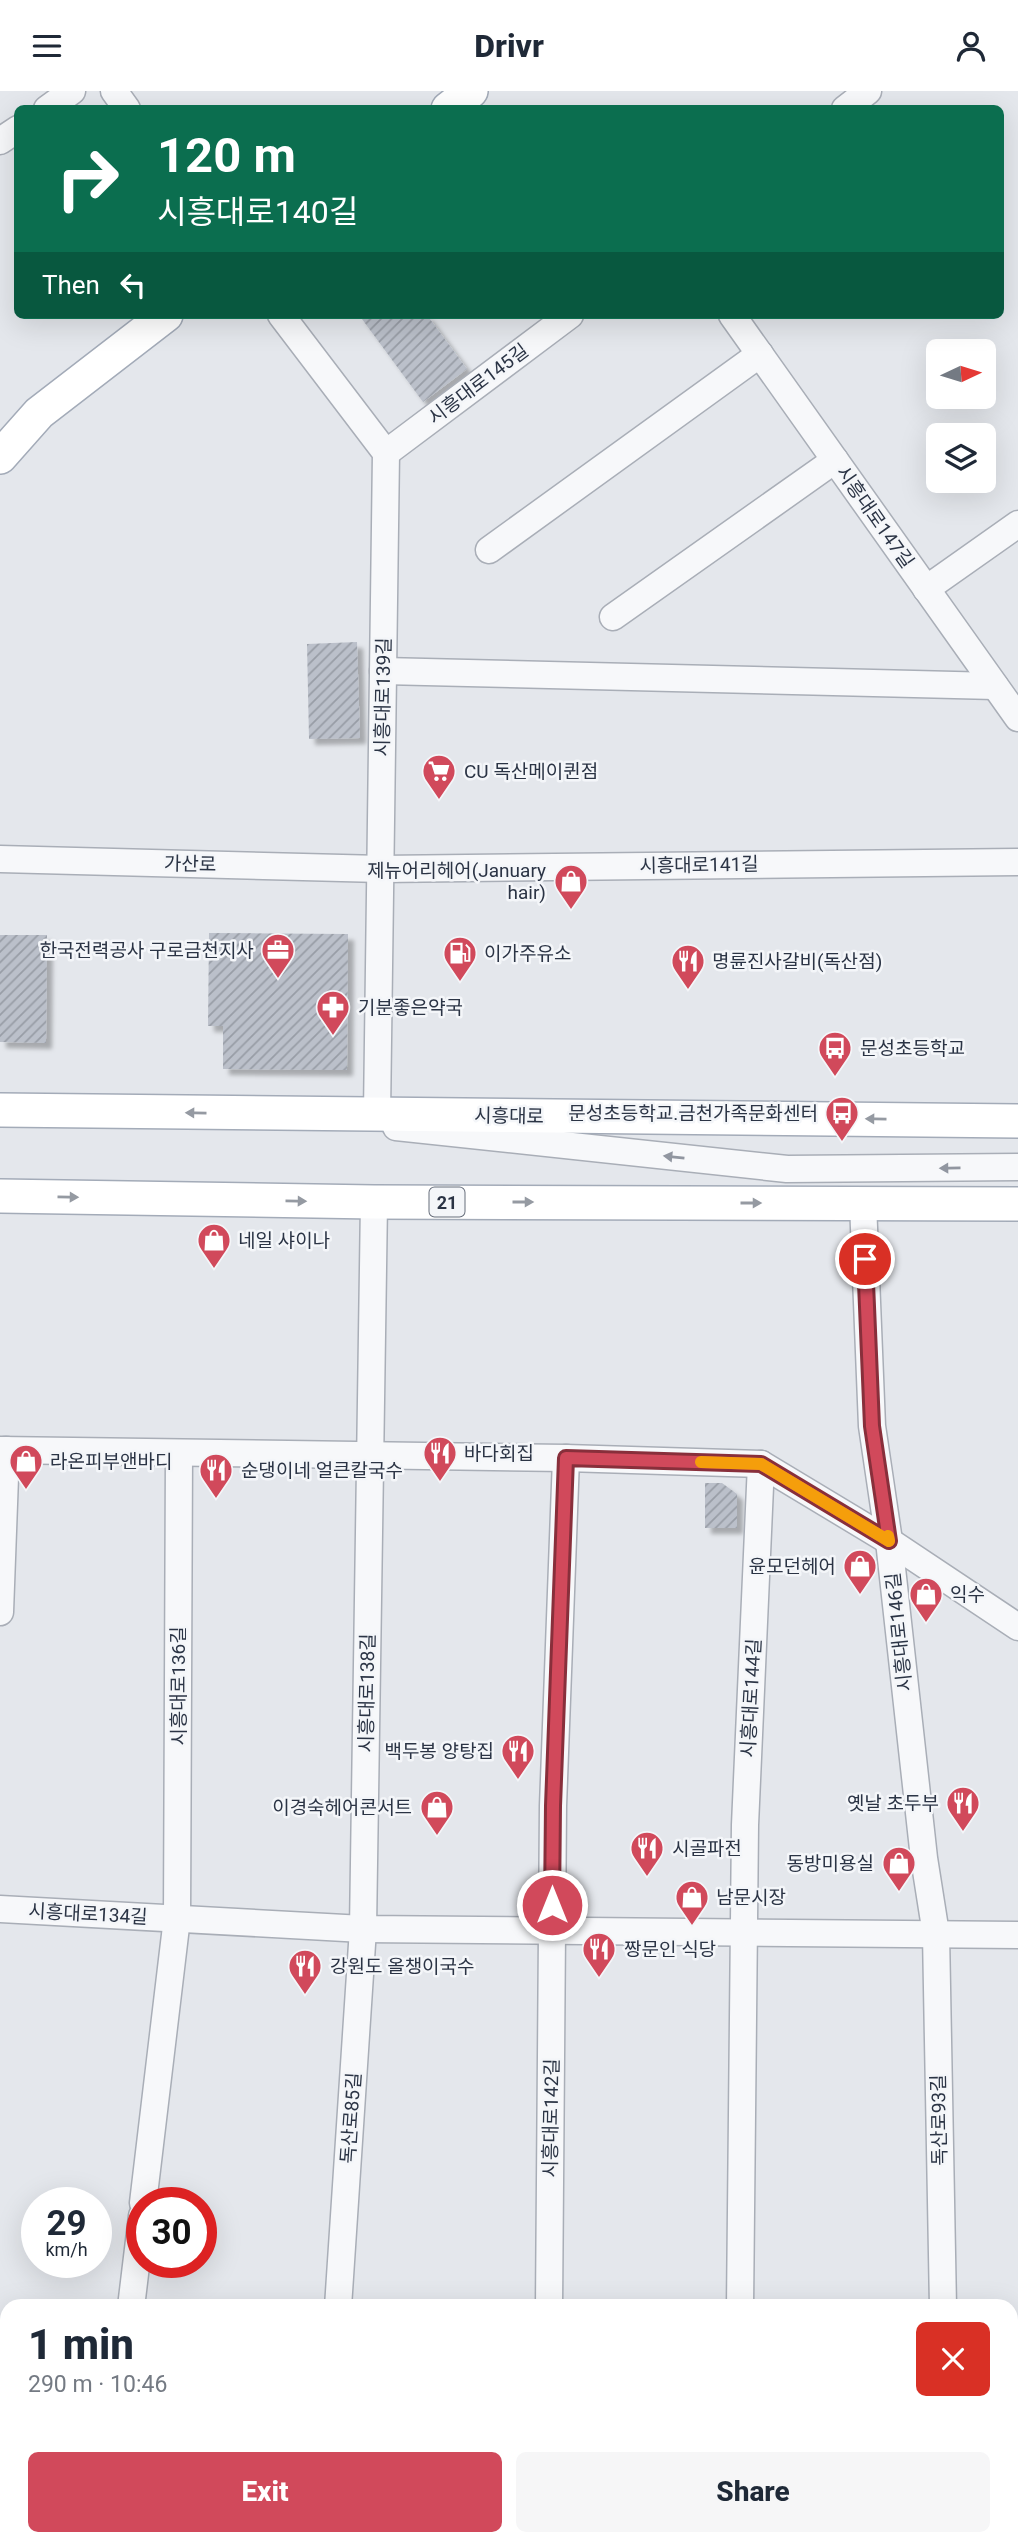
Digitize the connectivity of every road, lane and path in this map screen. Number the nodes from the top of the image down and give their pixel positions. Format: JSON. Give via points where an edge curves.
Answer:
{"nodes":[{"id":1,"x":72,"y":91,"type":"edge"},
{"id":2,"x":471,"y":91,"type":"edge"},
{"id":3,"x":868,"y":91,"type":"edge"},
{"id":4,"x":53,"y":105,"type":"edge"},
{"id":5,"x":452,"y":105,"type":"edge"},
{"id":6,"x":850,"y":105,"type":"edge"},
{"id":7,"x":161,"y":319,"type":"edge"},
{"id":8,"x":284,"y":319,"type":"edge"},
{"id":9,"x":565,"y":319,"type":"edge"},
{"id":10,"x":735,"y":319,"type":"edge"},
{"id":11,"x":760,"y":354,"type":"junction"},
{"id":12,"x":386,"y":453,"type":"junction"},
{"id":13,"x":0,"y":457,"type":"edge"},
{"id":14,"x":835,"y":460,"type":"junction"},
{"id":15,"x":1018,"y":524,"type":"edge"},
{"id":16,"x":489,"y":550,"type":"dead end"},
{"id":17,"x":926,"y":589,"type":"junction"},
{"id":18,"x":613,"y":617,"type":"dead end"},
{"id":19,"x":383,"y":671,"type":"junction"},
{"id":20,"x":1009,"y":699,"type":"edge"},
{"id":21,"x":0,"y":859,"type":"edge"},
{"id":22,"x":1018,"y":862,"type":"edge"},
{"id":23,"x":380,"y":869,"type":"junction"},
{"id":24,"x":0,"y":1110,"type":"edge"},
{"id":25,"x":264,"y":1113,"type":"junction"},
{"id":26,"x":377,"y":1114,"type":"junction"},
{"id":27,"x":1018,"y":1121,"type":"edge"},
{"id":28,"x":1018,"y":1167,"type":"edge"},
{"id":29,"x":1018,"y":1193,"type":"edge"},
{"id":30,"x":0,"y":1196,"type":"edge"},
{"id":31,"x":374,"y":1202,"type":"junction"},
{"id":32,"x":879,"y":1203,"type":"junction"},
{"id":33,"x":1018,"y":1204,"type":"edge"},
{"id":34,"x":3,"y":1450,"type":"edge"},
{"id":35,"x":179,"y":1453,"type":"junction"},
{"id":36,"x":370,"y":1457,"type":"junction"},
{"id":37,"x":566,"y":1458,"type":"junction"},
{"id":38,"x":761,"y":1464,"type":"junction"},
{"id":39,"x":889,"y":1541,"type":"junction"},
{"id":40,"x":0,"y":1612,"type":"edge"},
{"id":41,"x":1018,"y":1627,"type":"edge"},
{"id":42,"x":0,"y":1909,"type":"edge"},
{"id":43,"x":177,"y":1919,"type":"junction"},
{"id":44,"x":363,"y":1929,"type":"junction"},
{"id":45,"x":552,"y":1930,"type":"junction"},
{"id":46,"x":744,"y":1932,"type":"junction"},
{"id":47,"x":936,"y":1934,"type":"junction"},
{"id":48,"x":1018,"y":1935,"type":"edge"},
{"id":49,"x":145,"y":2187,"type":"edge"},
{"id":50,"x":135,"y":2278,"type":"edge"},
{"id":51,"x":132,"y":2299,"type":"edge"},
{"id":52,"x":339,"y":2299,"type":"edge"},
{"id":53,"x":549,"y":2299,"type":"edge"},
{"id":54,"x":740,"y":2299,"type":"edge"},
{"id":55,"x":943,"y":2299,"type":"edge"}],
"edges":[{"from":1,"to":4,"type":"street"},
{"from":2,"to":5,"type":"main road"},
{"from":3,"to":6,"type":"street"},
{"from":7,"to":13,"type":"main road","via":[[39,413]]},
{"from":8,"to":12,"type":"street"},
{"from":9,"to":12,"type":"street","name":"시흥대로145길"},
{"from":10,"to":11,"type":"street","name":"시흥대로147길"},
{"from":11,"to":14,"type":"street","name":"시흥대로147길"},
{"from":11,"to":16,"type":"street"},
{"from":12,"to":19,"type":"street","name":"시흥대로139길"},
{"from":14,"to":17,"type":"street","name":"시흥대로147길"},
{"from":14,"to":18,"type":"street"},
{"from":15,"to":17,"type":"street"},
{"from":17,"to":20,"type":"street","name":"시흥대로147길"},
{"from":19,"to":20,"type":"street"},
{"from":19,"to":23,"type":"street","name":"시흥대로139길"},
{"from":21,"to":23,"type":"street","name":"가산로"},
{"from":22,"to":23,"type":"street","name":"시흥대로141길"},
{"from":23,"to":26,"type":"street","name":"시흥대로139길"},
{"from":25,"to":24,"type":"main road","name":"시흥대로","one_way":true},
{"from":25,"to":26,"type":"main road","name":"시흥대로"},
{"from":28,"to":25,"type":"street","one_way":true,"via":[[787,1169]]},
{"from":27,"to":26,"type":"main road","name":"시흥대로","one_way":true},
{"from":29,"to":32,"type":"street"},
{"from":30,"to":31,"type":"main road","number":"21","one_way":true},
{"from":31,"to":32,"type":"main road","number":"21","one_way":true},
{"from":31,"to":36,"type":"street","name":"시흥대로138길"},
{"from":32,"to":33,"type":"main road","number":"21"},
{"from":32,"to":39,"type":"street","name":"시흥대로146길","via":[[872,1426]]},
{"from":34,"to":35,"type":"street"},
{"from":34,"to":40,"type":"street"},
{"from":35,"to":36,"type":"street"},
{"from":35,"to":43,"type":"street","name":"시흥대로136길"},
{"from":36,"to":37,"type":"street"},
{"from":36,"to":44,"type":"street","name":"시흥대로138길"},
{"from":37,"to":38,"type":"street"},
{"from":37,"to":45,"type":"street","name":"시흥대로142길"},
{"from":38,"to":39,"type":"street"},
{"from":38,"to":46,"type":"street","name":"시흥대로144길"},
{"from":39,"to":41,"type":"street"},
{"from":39,"to":47,"type":"street","name":"시흥대로146길"},
{"from":42,"to":43,"type":"street","name":"시흥대로134길"},
{"from":43,"to":44,"type":"street"},
{"from":43,"to":49,"type":"street","name":"시흥대로136길"},
{"from":44,"to":45,"type":"street"},
{"from":44,"to":52,"type":"street","name":"독산로85길"},
{"from":45,"to":46,"type":"street"},
{"from":45,"to":53,"type":"street","name":"시흥대로142길"},
{"from":46,"to":47,"type":"street"},
{"from":46,"to":54,"type":"street","name":"시흥대로144길"},
{"from":47,"to":48,"type":"street"},
{"from":47,"to":55,"type":"street","name":"독산로93길"},
{"from":50,"to":51,"type":"street"}]}
